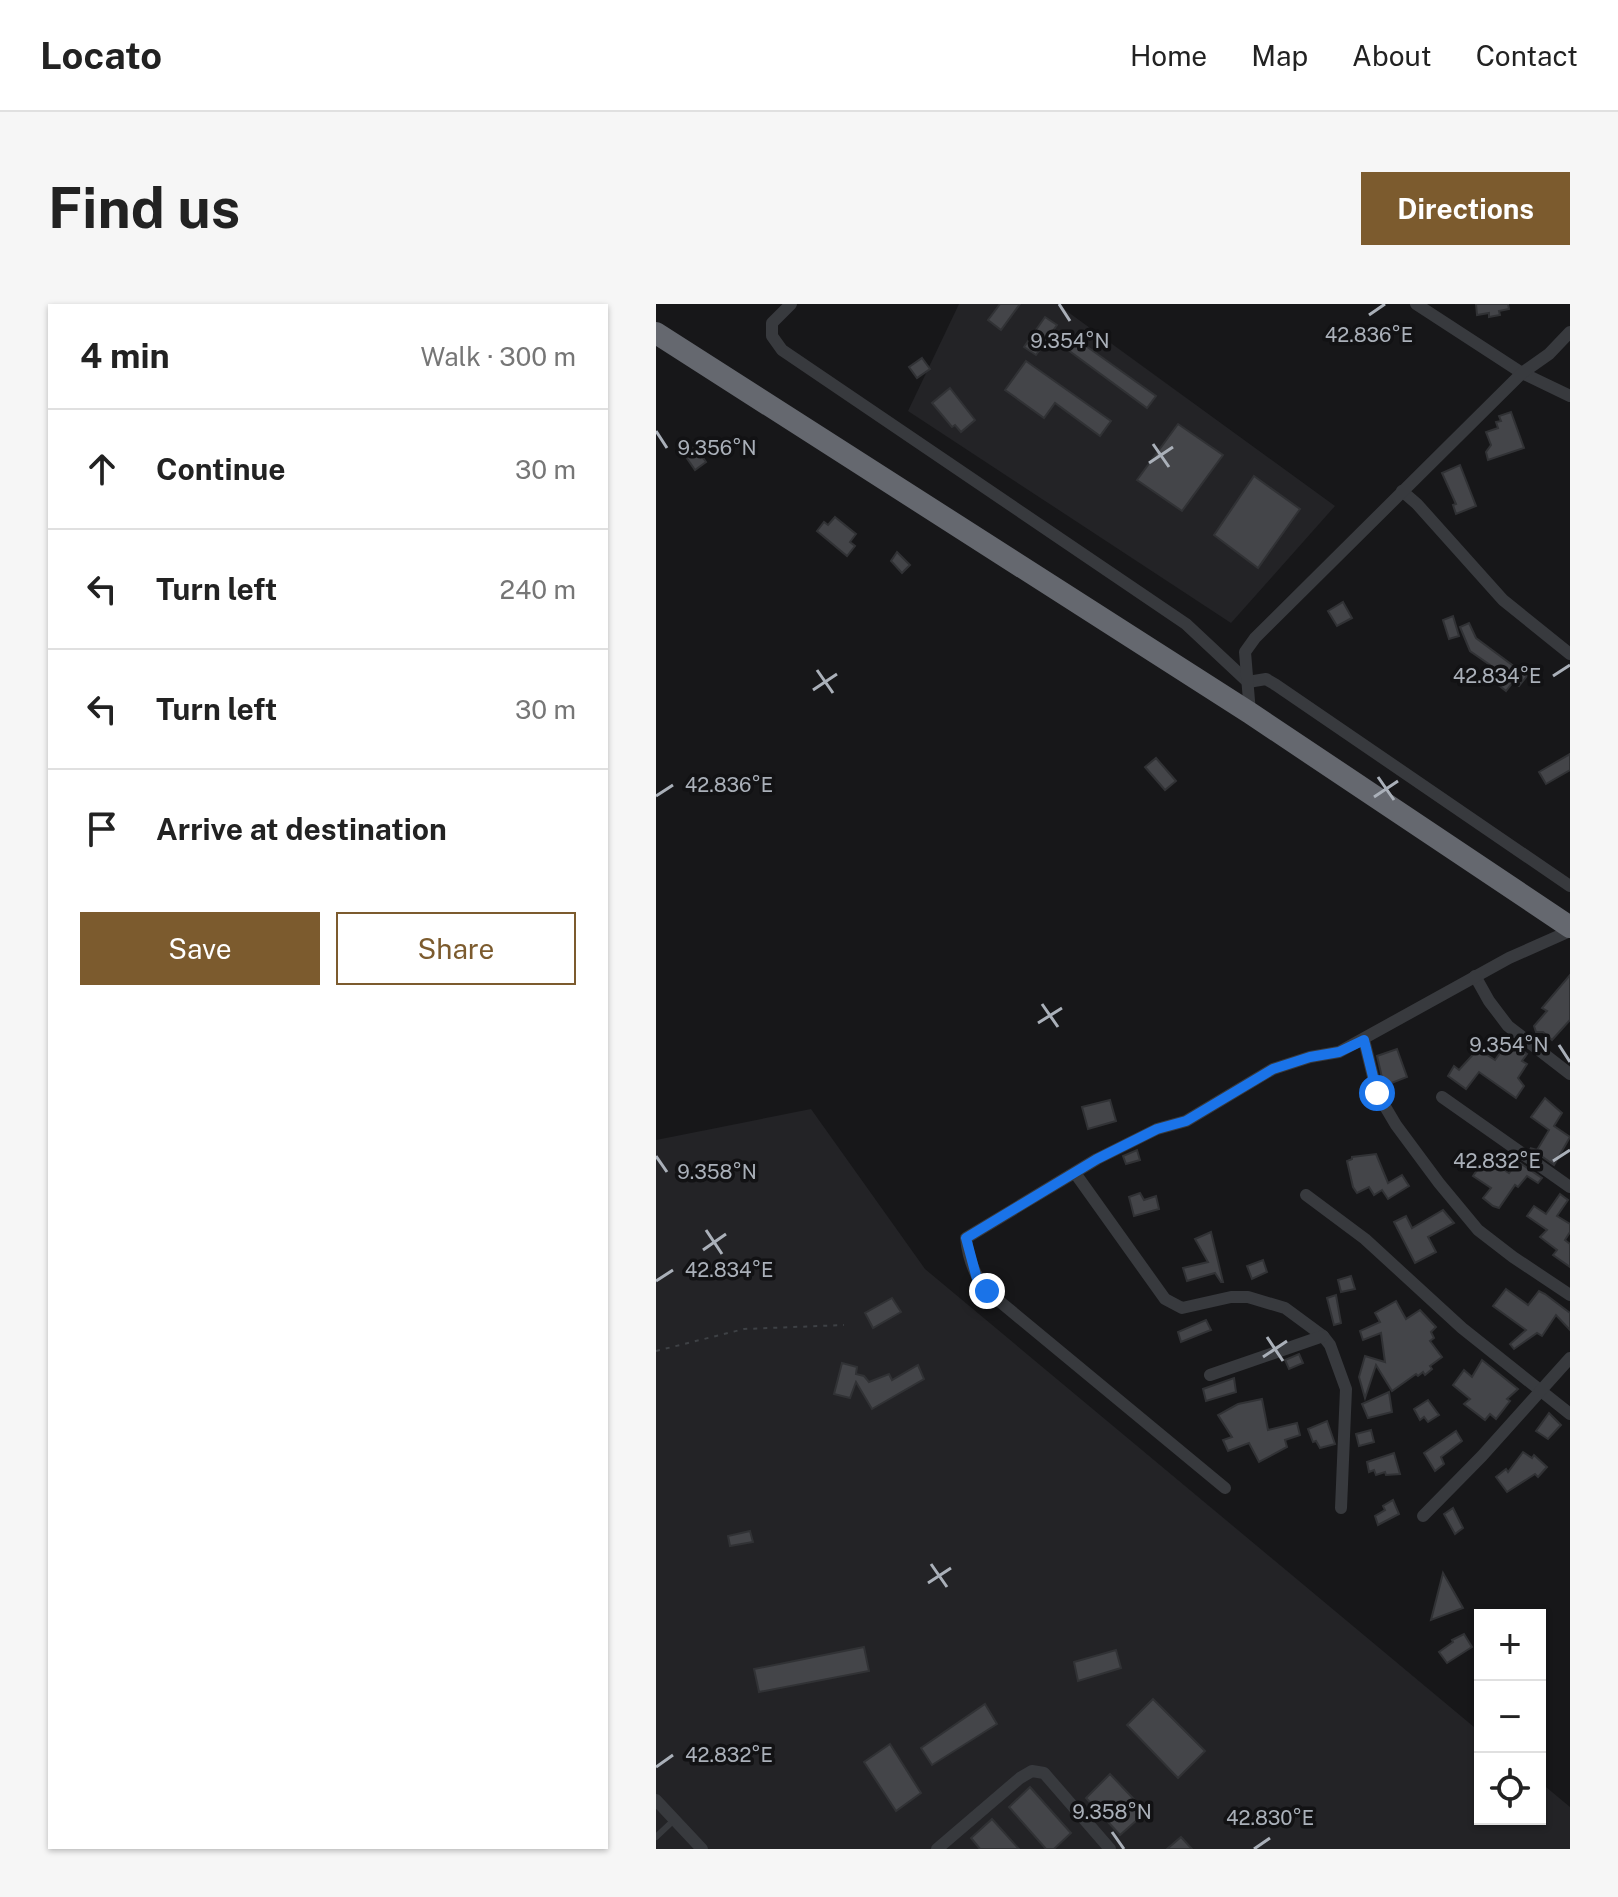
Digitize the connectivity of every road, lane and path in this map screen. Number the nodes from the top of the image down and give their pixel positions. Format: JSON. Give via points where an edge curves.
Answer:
{"nodes":[{"id":1,"x":791,"y":304,"type":"edge"},
{"id":2,"x":1416,"y":304,"type":"edge"},
{"id":3,"x":1570,"y":332,"type":"edge"},
{"id":4,"x":656,"y":333,"type":"edge"},
{"id":5,"x":1522,"y":373,"type":"junction"},
{"id":6,"x":1570,"y":396,"type":"edge"},
{"id":7,"x":1402,"y":491,"type":"junction"},
{"id":8,"x":1570,"y":654,"type":"edge"},
{"id":9,"x":1248,"y":682,"type":"junction"},
{"id":10,"x":1250,"y":713,"type":"junction"},
{"id":11,"x":1570,"y":886,"type":"edge"},
{"id":12,"x":1570,"y":929,"type":"edge"},
{"id":13,"x":1475,"y":976,"type":"junction"},
{"id":14,"x":1364,"y":1040,"type":"junction"},
{"id":15,"x":1570,"y":1074,"type":"edge"},
{"id":16,"x":1442,"y":1097,"type":"dead end"},
{"id":17,"x":1075,"y":1173,"type":"junction"},
{"id":18,"x":1570,"y":1187,"type":"edge"},
{"id":19,"x":1306,"y":1195,"type":"dead end"},
{"id":20,"x":1570,"y":1295,"type":"edge"},
{"id":21,"x":844,"y":1325,"type":"dead end"},
{"id":22,"x":1323,"y":1336,"type":"junction"},
{"id":23,"x":656,"y":1351,"type":"edge"},
{"id":24,"x":1570,"y":1358,"type":"edge"},
{"id":25,"x":1210,"y":1375,"type":"dead end"},
{"id":26,"x":1541,"y":1390,"type":"junction"},
{"id":27,"x":1570,"y":1414,"type":"edge"},
{"id":28,"x":1225,"y":1488,"type":"dead end"},
{"id":29,"x":1341,"y":1508,"type":"dead end"},
{"id":30,"x":1423,"y":1516,"type":"dead end"},
{"id":31,"x":656,"y":1800,"type":"edge"},
{"id":32,"x":675,"y":1820,"type":"junction"},
{"id":33,"x":656,"y":1837,"type":"edge"},
{"id":34,"x":702,"y":1849,"type":"edge"},
{"id":35,"x":937,"y":1849,"type":"edge"},
{"id":36,"x":1110,"y":1849,"type":"edge"}],
"edges":[{"from":1,"to":9,"type":"street","via":[[772,323],[772,336],[782,350],[1186,624]]},
{"from":2,"to":5,"type":"street"},
{"from":3,"to":5,"type":"street"},
{"from":4,"to":10,"type":"highway"},
{"from":5,"to":6,"type":"street"},
{"from":5,"to":7,"type":"street"},
{"from":7,"to":8,"type":"street","via":[[1503,600]]},
{"from":7,"to":9,"type":"street","via":[[1255,638],[1245,652]]},
{"from":9,"to":10,"type":"street"},
{"from":9,"to":11,"type":"street","via":[[1266,679],[1276,685]]},
{"from":10,"to":12,"type":"highway"},
{"from":12,"to":13,"type":"street"},
{"from":13,"to":14,"type":"street"},
{"from":13,"to":15,"type":"street","via":[[1508,1026]]},
{"from":14,"to":17,"type":"street","via":[[1273,1069],[1186,1121],[1157,1129]]},
{"from":14,"to":20,"type":"street","via":[[1377,1093],[1439,1183],[1478,1230]]},
{"from":16,"to":18,"type":"street"},
{"from":17,"to":22,"type":"street","via":[[1165,1299],[1182,1308],[1248,1297],[1285,1308]]},
{"from":17,"to":28,"type":"street","via":[[966,1238],[977,1279]]},
{"from":19,"to":26,"type":"street"},
{"from":21,"to":23,"type":"path","via":[[744,1329]]},
{"from":22,"to":25,"type":"street"},
{"from":22,"to":29,"type":"street","via":[[1346,1389]]},
{"from":24,"to":26,"type":"street"},
{"from":26,"to":27,"type":"street"},
{"from":26,"to":30,"type":"street"},
{"from":31,"to":32,"type":"street"},
{"from":32,"to":33,"type":"lane"},
{"from":32,"to":34,"type":"street"},
{"from":35,"to":36,"type":"street","via":[[1032,1771],[1044,1773]]}]}
